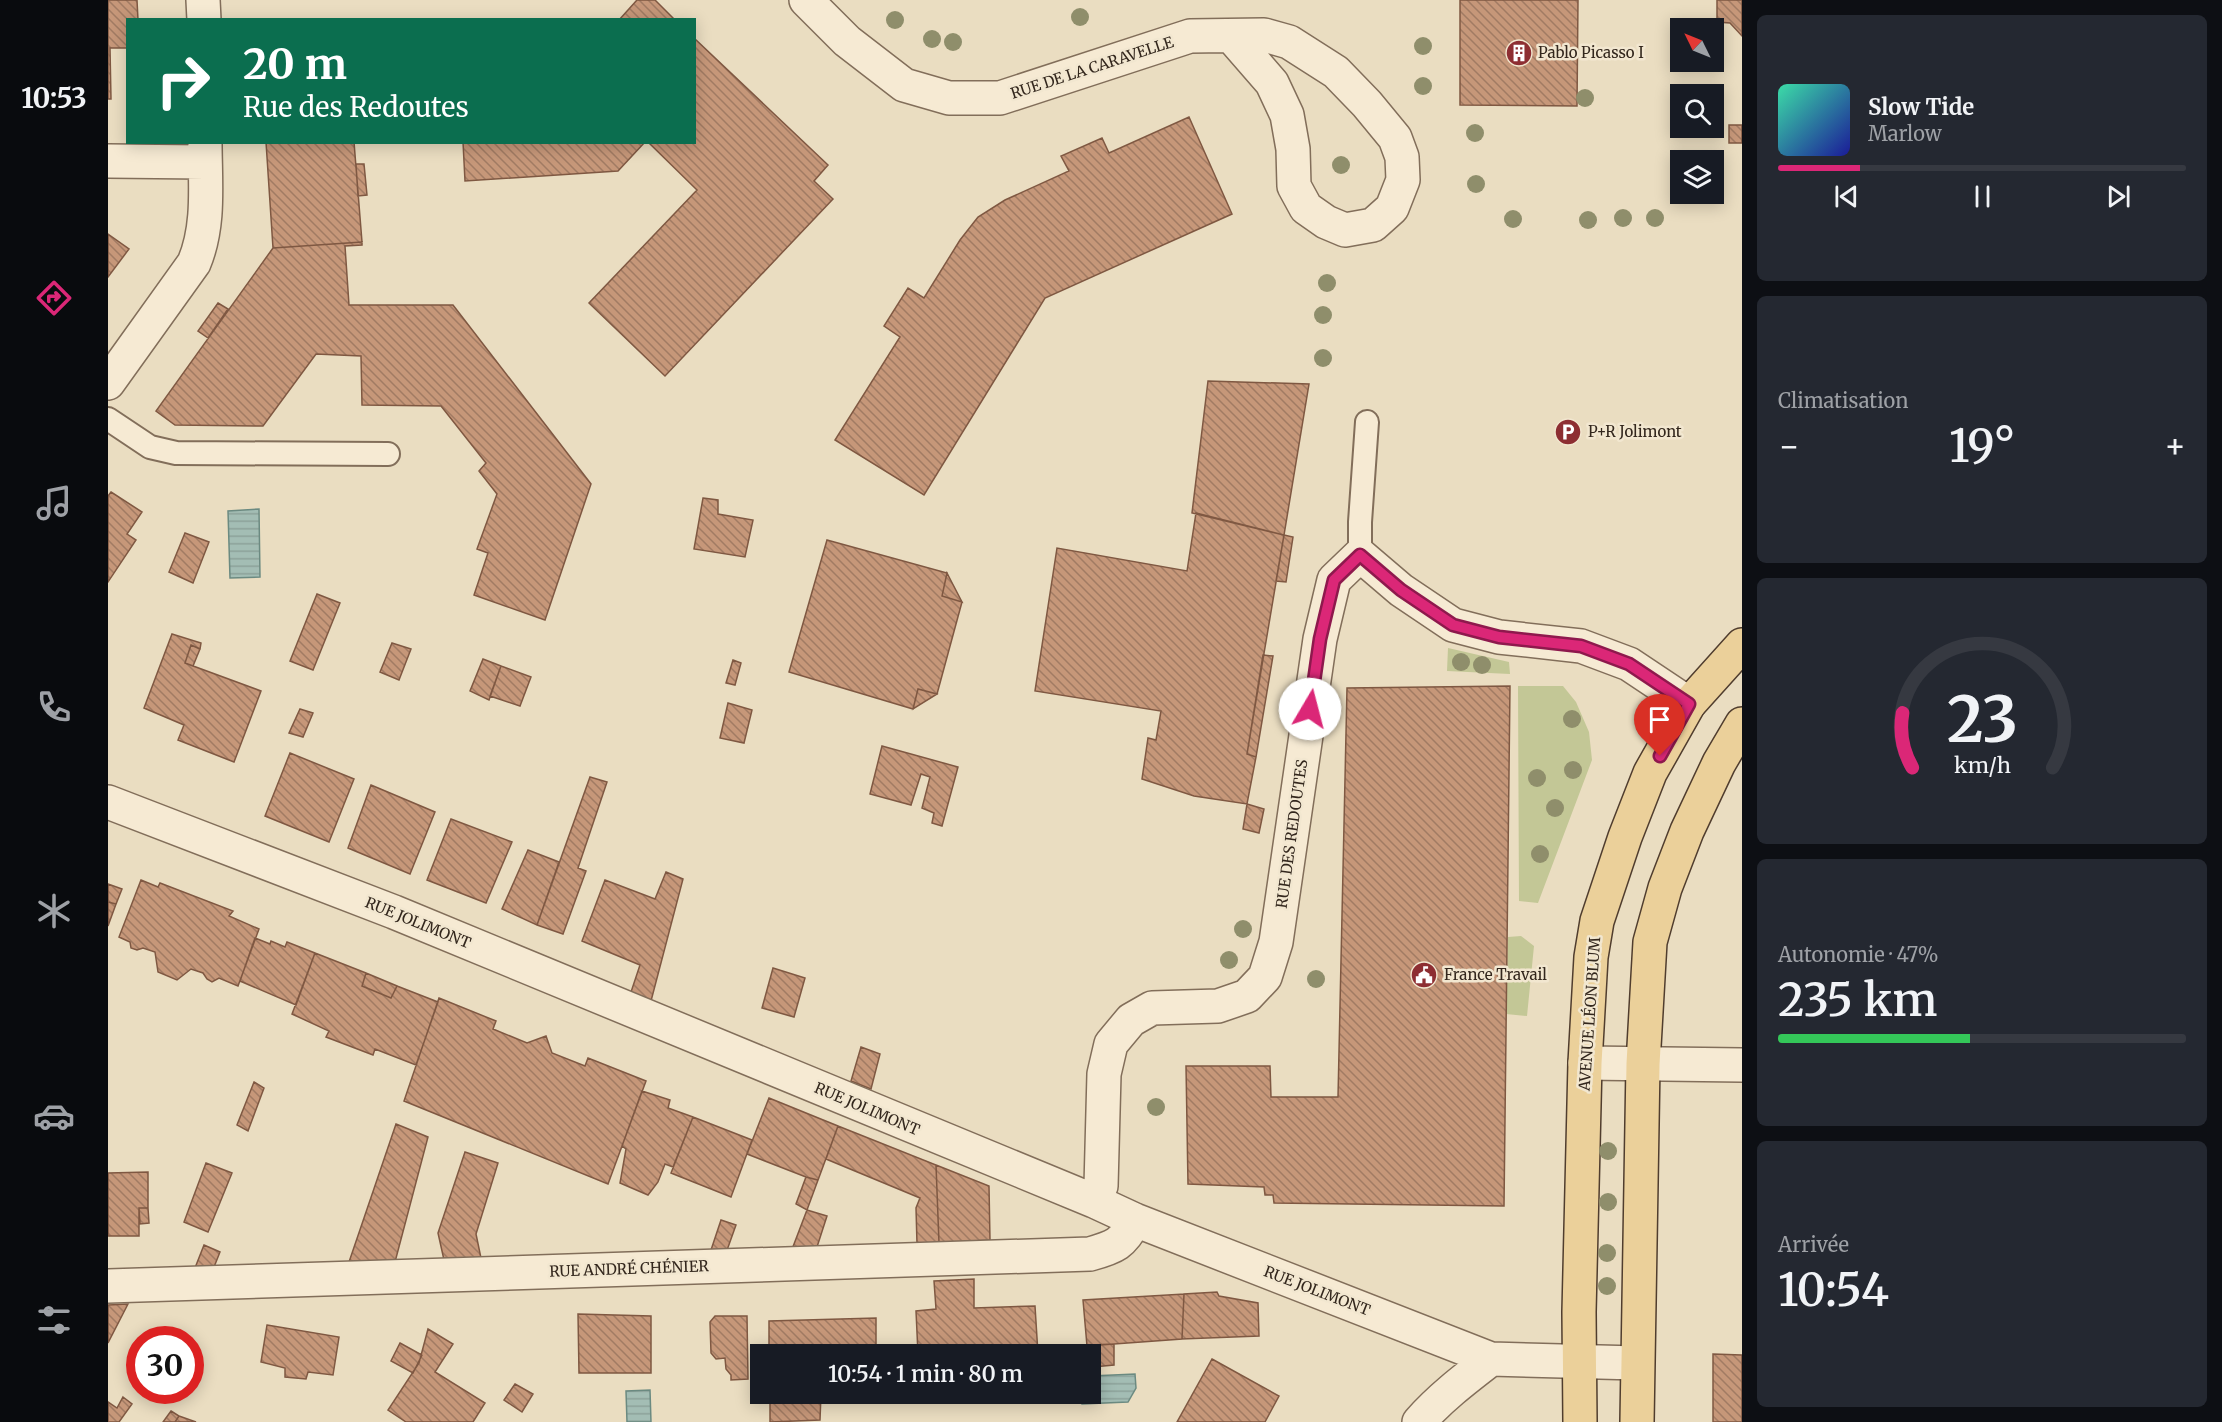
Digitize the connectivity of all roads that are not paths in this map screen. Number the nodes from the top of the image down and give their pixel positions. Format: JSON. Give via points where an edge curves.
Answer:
{"nodes":[{"id":1,"x":203,"y":0,"type":"edge"},
{"id":2,"x":806,"y":0,"type":"edge"},
{"id":3,"x":204,"y":18,"type":"edge"},
{"id":4,"x":1232,"y":37,"type":"junction"},
{"id":5,"x":205,"y":152,"type":"edge"},
{"id":6,"x":108,"y":161,"type":"edge"},
{"id":7,"x":108,"y":383,"type":"edge"},
{"id":8,"x":108,"y":419,"type":"edge"},
{"id":9,"x":1367,"y":422,"type":"dead end"},
{"id":10,"x":388,"y":454,"type":"dead end"},
{"id":11,"x":1360,"y":555,"type":"junction"},
{"id":12,"x":1742,"y":645,"type":"edge"},
{"id":13,"x":1689,"y":704,"type":"junction"},
{"id":14,"x":1742,"y":724,"type":"edge"},
{"id":15,"x":108,"y":802,"type":"edge"},
{"id":16,"x":1585,"y":1064,"type":"junction"},
{"id":17,"x":1643,"y":1064,"type":"junction"},
{"id":18,"x":1742,"y":1065,"type":"edge"},
{"id":19,"x":1094,"y":1201,"type":"junction"},
{"id":20,"x":1135,"y":1220,"type":"junction"},
{"id":21,"x":108,"y":1286,"type":"edge"},
{"id":22,"x":1491,"y":1359,"type":"junction"},
{"id":23,"x":1580,"y":1362,"type":"junction"},
{"id":24,"x":1637,"y":1363,"type":"junction"},
{"id":25,"x":1419,"y":1422,"type":"edge"},
{"id":26,"x":1580,"y":1422,"type":"edge"},
{"id":27,"x":1636,"y":1422,"type":"edge"}],
"edges":[{"from":1,"to":3,"type":"street"},
{"from":2,"to":4,"type":"street","name":"RUE DE LA CARAVELLE","via":[[847,41],[904,85],[949,98],[1000,98],[1190,36]]},
{"from":4,"to":4,"type":"street","name":"RUE DE LA CARAVELLE","via":[[1272,83],[1287,115],[1294,186],[1306,208],[1345,230],[1372,225],[1392,208],[1403,180],[1402,157],[1395,138],[1336,72],[1289,42],[1264,35]]},
{"from":5,"to":6,"type":"street"},
{"from":5,"to":7,"type":"street","via":[[202,245],[194,263]]},
{"from":8,"to":10,"type":"lane","via":[[150,447],[176,453]]},
{"from":9,"to":11,"type":"lane"},
{"from":11,"to":13,"type":"street","via":[[1401,590],[1453,625],[1499,637],[1581,646],[1629,664]]},
{"from":11,"to":19,"type":"street","name":"RUE DES REDOUTES","via":[[1334,580],[1320,639],[1276,942],[1265,977],[1247,996],[1218,1006],[1152,1008],[1131,1020],[1112,1044],[1104,1074],[1101,1186]]},
{"from":12,"to":13,"type":"main road","name":"AVENUE LÉON BLUM"},
{"from":13,"to":16,"type":"main road","name":"AVENUE LÉON BLUM","via":[[1650,773],[1603,899],[1591,957]]},
{"from":14,"to":17,"type":"main road","via":[[1687,831],[1665,888],[1650,942]]},
{"from":15,"to":19,"type":"street","name":"RUE JOLIMONT","via":[[394,912]]},
{"from":16,"to":17,"type":"street"},
{"from":16,"to":23,"type":"main road","name":"AVENUE LÉON BLUM"},
{"from":17,"to":18,"type":"street"},
{"from":17,"to":24,"type":"main road"},
{"from":19,"to":20,"type":"street","name":"RUE JOLIMONT"},
{"from":20,"to":21,"type":"street","name":"RUE ANDRÉ CHÉNIER","via":[[1127,1236],[1115,1246],[1090,1254]]},
{"from":20,"to":22,"type":"street","name":"RUE JOLIMONT"},
{"from":22,"to":23,"type":"street","name":"RUE JOLIMONT"},
{"from":22,"to":25,"type":"street"},
{"from":23,"to":24,"type":"street","name":"RUE JOLIMONT"},
{"from":23,"to":26,"type":"main road","name":"AVENUE LÉON BLUM"},
{"from":24,"to":27,"type":"main road"}]}
